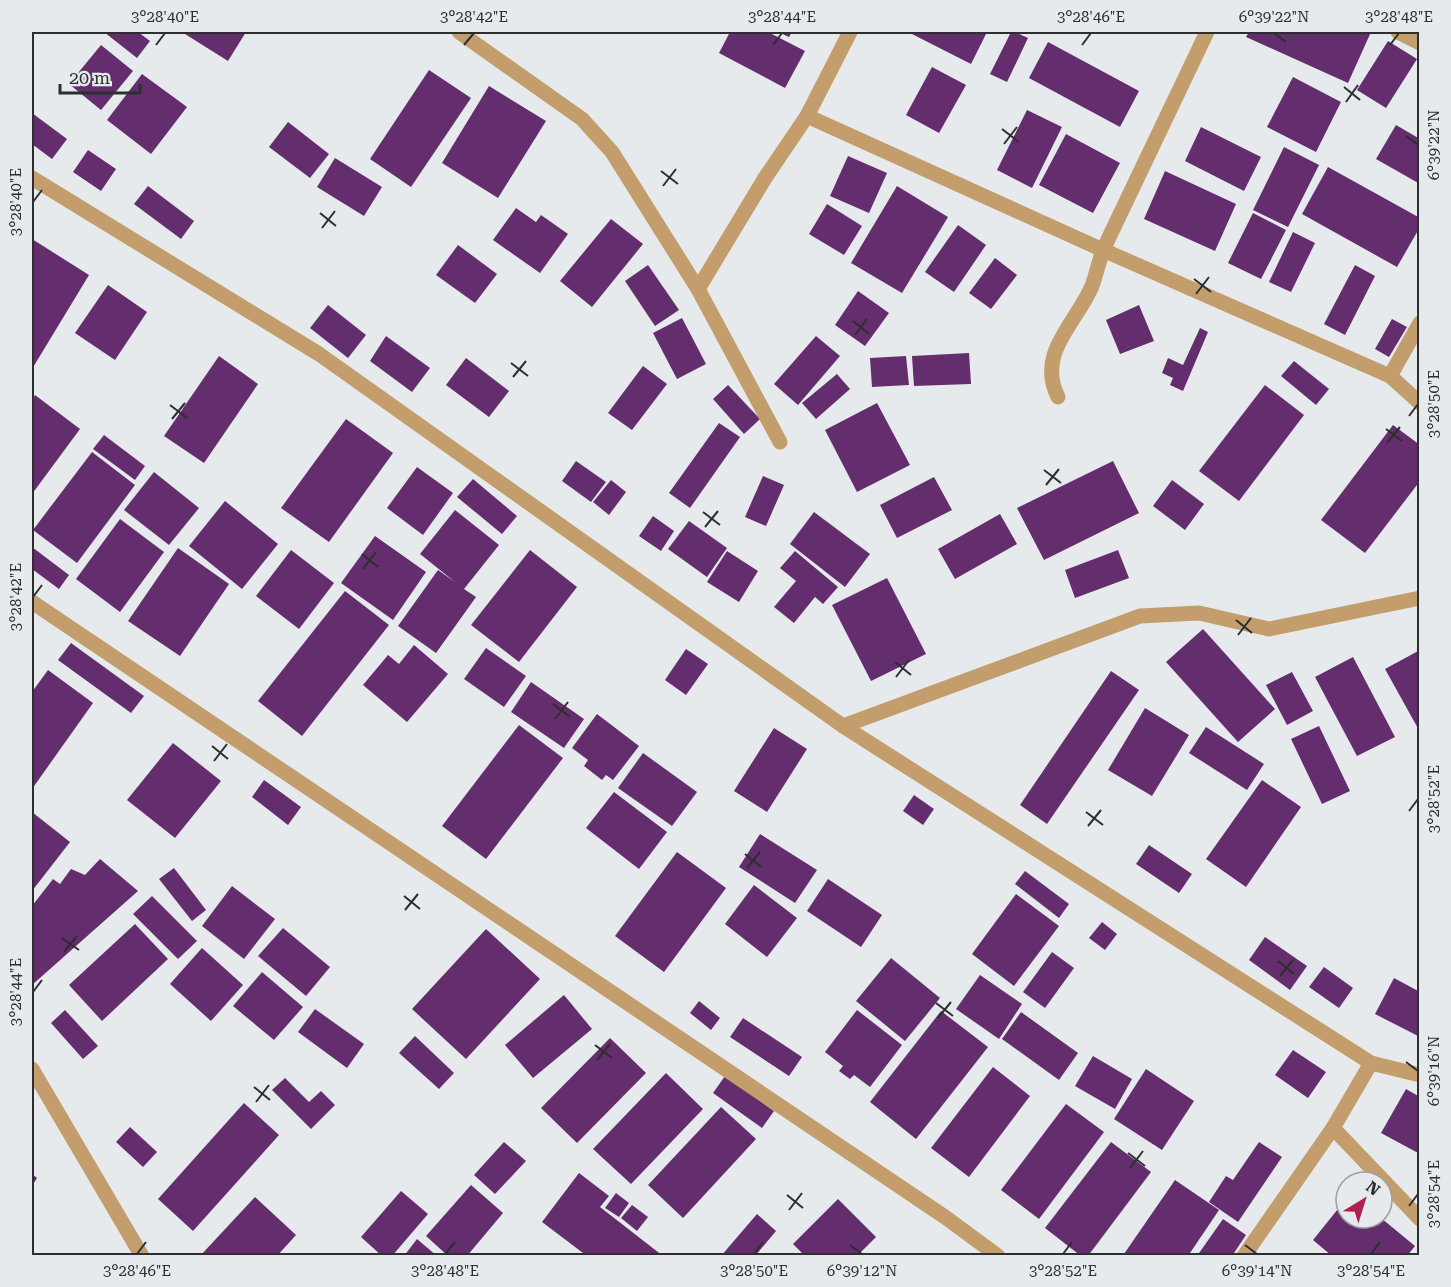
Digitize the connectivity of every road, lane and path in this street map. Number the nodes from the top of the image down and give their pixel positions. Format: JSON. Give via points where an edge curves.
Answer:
{"nodes":[{"id":1,"x":459,"y":32,"type":"edge"},
{"id":2,"x":850,"y":32,"type":"edge"},
{"id":3,"x":1206,"y":32,"type":"edge"},
{"id":4,"x":1399,"y":32,"type":"edge"},
{"id":5,"x":1419,"y":43,"type":"edge"},
{"id":6,"x":807,"y":116,"type":"junction"},
{"id":7,"x":32,"y":178,"type":"edge"},
{"id":8,"x":1103,"y":250,"type":"junction"},
{"id":9,"x":698,"y":289,"type":"junction"},
{"id":10,"x":1419,"y":323,"type":"edge"},
{"id":11,"x":1390,"y":376,"type":"junction"},
{"id":12,"x":1058,"y":397,"type":"dead end"},
{"id":13,"x":1419,"y":403,"type":"edge"},
{"id":14,"x":780,"y":442,"type":"dead end"},
{"id":15,"x":1419,"y":598,"type":"edge"},
{"id":16,"x":32,"y":602,"type":"edge"},
{"id":17,"x":843,"y":726,"type":"junction"},
{"id":18,"x":1371,"y":1063,"type":"junction"},
{"id":19,"x":32,"y":1069,"type":"edge"},
{"id":20,"x":1419,"y":1075,"type":"edge"},
{"id":21,"x":1333,"y":1128,"type":"junction"},
{"id":22,"x":1419,"y":1219,"type":"edge"},
{"id":23,"x":142,"y":1256,"type":"edge"},
{"id":24,"x":998,"y":1256,"type":"edge"},
{"id":25,"x":1244,"y":1256,"type":"edge"}],
"edges":[{"from":1,"to":9,"type":"street","via":[[582,119],[612,152]]},
{"from":2,"to":6,"type":"street"},
{"from":3,"to":8,"type":"street"},
{"from":4,"to":5,"type":"street"},
{"from":6,"to":8,"type":"street"},
{"from":6,"to":9,"type":"street"},
{"from":7,"to":17,"type":"street","via":[[319,354]]},
{"from":8,"to":11,"type":"street"},
{"from":8,"to":12,"type":"street","via":[[1092,286],[1057,344],[1052,385]]},
{"from":9,"to":14,"type":"street"},
{"from":10,"to":11,"type":"street"},
{"from":11,"to":13,"type":"street"},
{"from":15,"to":17,"type":"street","via":[[1269,629],[1199,613],[1140,616]]},
{"from":16,"to":24,"type":"street"},
{"from":17,"to":18,"type":"street"},
{"from":18,"to":20,"type":"street"},
{"from":18,"to":21,"type":"street"},
{"from":19,"to":23,"type":"street"},
{"from":21,"to":22,"type":"street"},
{"from":21,"to":25,"type":"street"}]}
